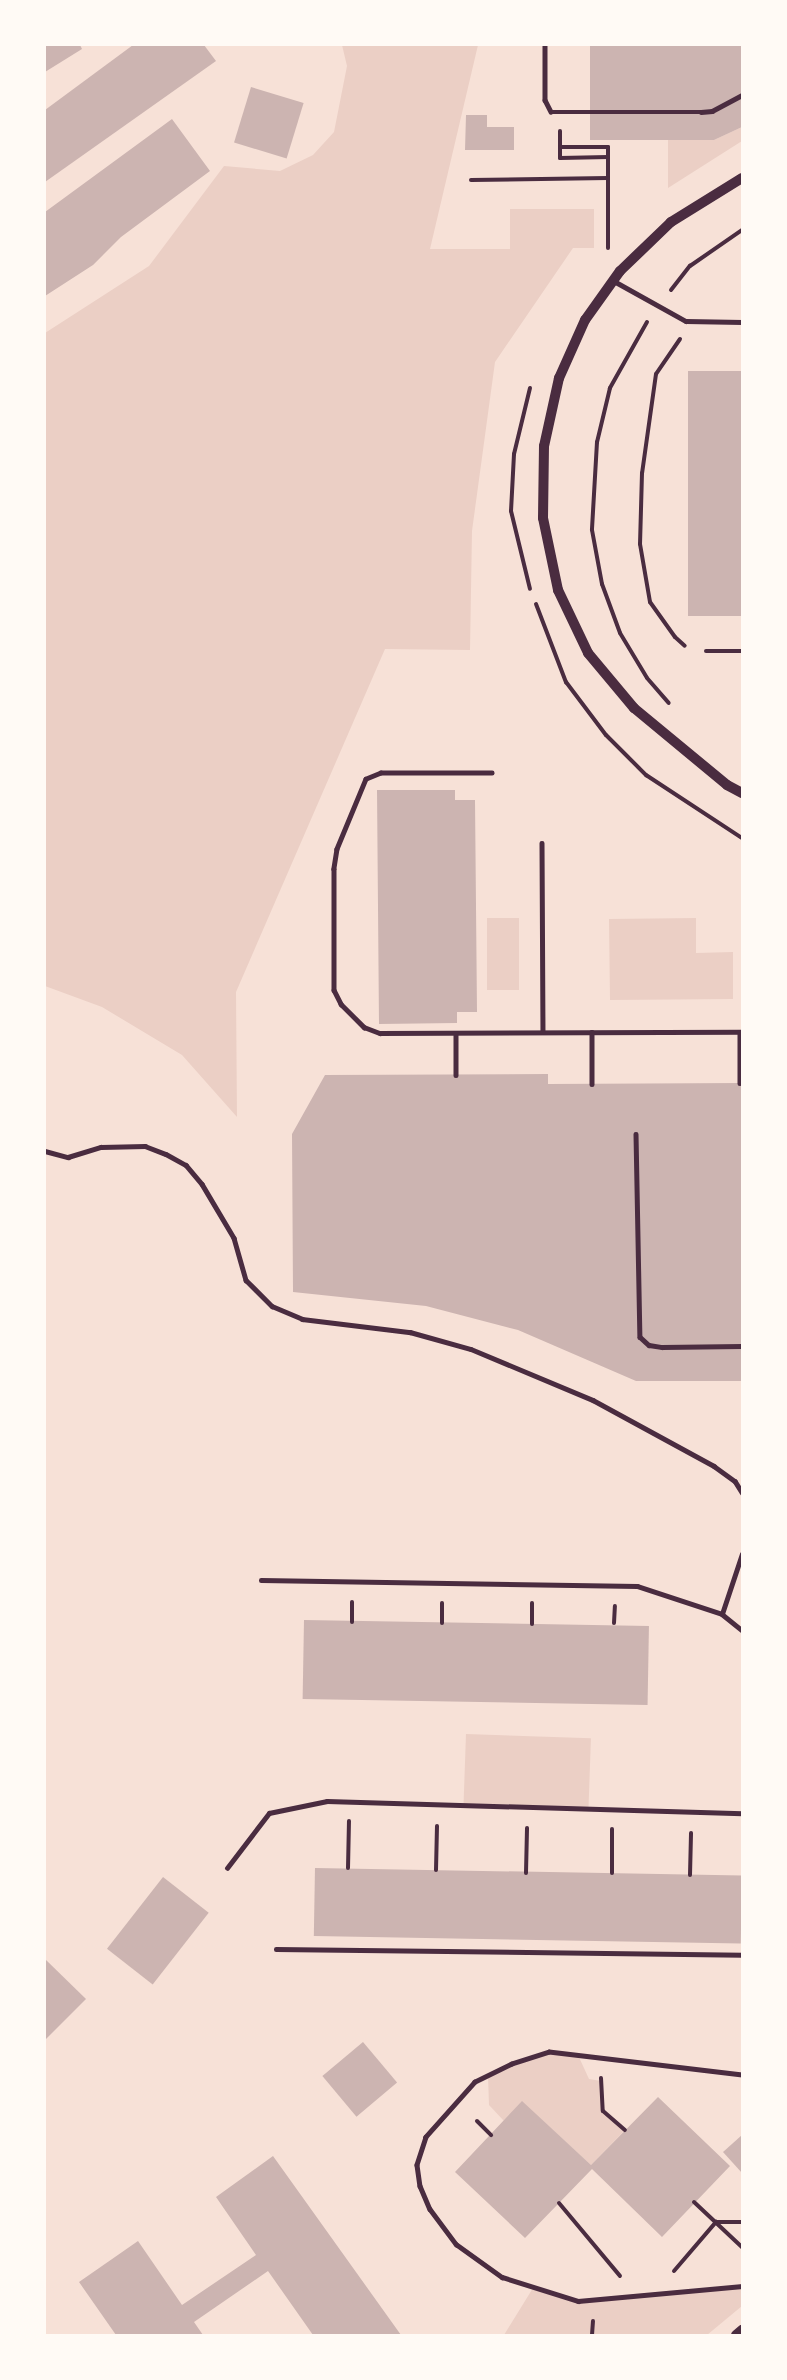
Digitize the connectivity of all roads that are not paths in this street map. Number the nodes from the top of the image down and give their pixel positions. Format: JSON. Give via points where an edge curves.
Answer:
{"nodes":[{"id":1,"x":545,"y":45,"type":"edge"},
{"id":2,"x":742,"y":95,"type":"edge"},
{"id":3,"x":742,"y":178,"type":"edge"},
{"id":4,"x":613,"y":280,"type":"junction"},
{"id":5,"x":742,"y":322,"type":"edge"},
{"id":6,"x":706,"y":651,"type":"road end"},
{"id":7,"x":742,"y":651,"type":"edge"},
{"id":8,"x":492,"y":773,"type":"dead end"},
{"id":9,"x":742,"y":793,"type":"edge"},
{"id":10,"x":542,"y":843,"type":"dead end"},
{"id":11,"x":543,"y":1032,"type":"junction"},
{"id":12,"x":592,"y":1032,"type":"junction"},
{"id":13,"x":741,"y":1032,"type":"edge"},
{"id":14,"x":456,"y":1033,"type":"junction"},
{"id":15,"x":456,"y":1075,"type":"dead end"},
{"id":16,"x":740,"y":1083,"type":"dead end"},
{"id":17,"x":592,"y":1084,"type":"dead end"},
{"id":18,"x":636,"y":1134,"type":"dead end"},
{"id":19,"x":45,"y":1151,"type":"edge"},
{"id":20,"x":742,"y":1346,"type":"edge"},
{"id":21,"x":742,"y":1492,"type":"edge"},
{"id":22,"x":742,"y":1554,"type":"edge"},
{"id":23,"x":261,"y":1580,"type":"dead end"},
{"id":24,"x":722,"y":1614,"type":"junction"},
{"id":25,"x":742,"y":1630,"type":"edge"},
{"id":26,"x":742,"y":1813,"type":"edge"},
{"id":27,"x":228,"y":1868,"type":"dead end"},
{"id":28,"x":276,"y":1948,"type":"dead end"},
{"id":29,"x":742,"y":1955,"type":"edge"},
{"id":30,"x":742,"y":2075,"type":"edge"},
{"id":31,"x":742,"y":2286,"type":"edge"},
{"id":32,"x":742,"y":2330,"type":"edge"},
{"id":33,"x":736,"y":2335,"type":"edge"}],
"edges":[{"from":1,"to":2,"type":"lane","via":[[545,100],[551,112],[701,112],[712,111]]},
{"from":3,"to":4,"type":"street","via":[[672,222]]},
{"from":4,"to":5,"type":"lane","via":[[691,322]]},
{"from":4,"to":9,"type":"street","via":[[585,320],[559,378],[544,446],[543,518],[558,590],[588,653],[634,708]]},
{"from":6,"to":7,"type":"lane"},
{"from":8,"to":14,"type":"lane","via":[[372,775],[363,784],[335,858],[336,998],[371,1032]]},
{"from":10,"to":11,"type":"lane"},
{"from":11,"to":12,"type":"lane"},
{"from":11,"to":14,"type":"lane"},
{"from":12,"to":13,"type":"lane"},
{"from":12,"to":17,"type":"lane"},
{"from":13,"to":16,"type":"lane"},
{"from":14,"to":15,"type":"lane"},
{"from":18,"to":20,"type":"lane","via":[[640,1337],[649,1345],[662,1347]]},
{"from":19,"to":21,"type":"lane","via":[[68,1157],[101,1148],[146,1146],[166,1154],[186,1165],[202,1184],[234,1238],[246,1280],[272,1306],[302,1319],[410,1332],[471,1349],[593,1400],[714,1466],[735,1481]]},
{"from":22,"to":24,"type":"lane"},
{"from":23,"to":24,"type":"lane","via":[[637,1586]]},
{"from":24,"to":25,"type":"lane"},
{"from":26,"to":27,"type":"lane","via":[[327,1801],[269,1813]]},
{"from":28,"to":29,"type":"lane"},
{"from":30,"to":31,"type":"lane","via":[[549,2052],[475,2082],[426,2137],[417,2165],[420,2186],[430,2209],[456,2244],[502,2277],[578,2301]]},
{"from":32,"to":33,"type":"street"}]}
